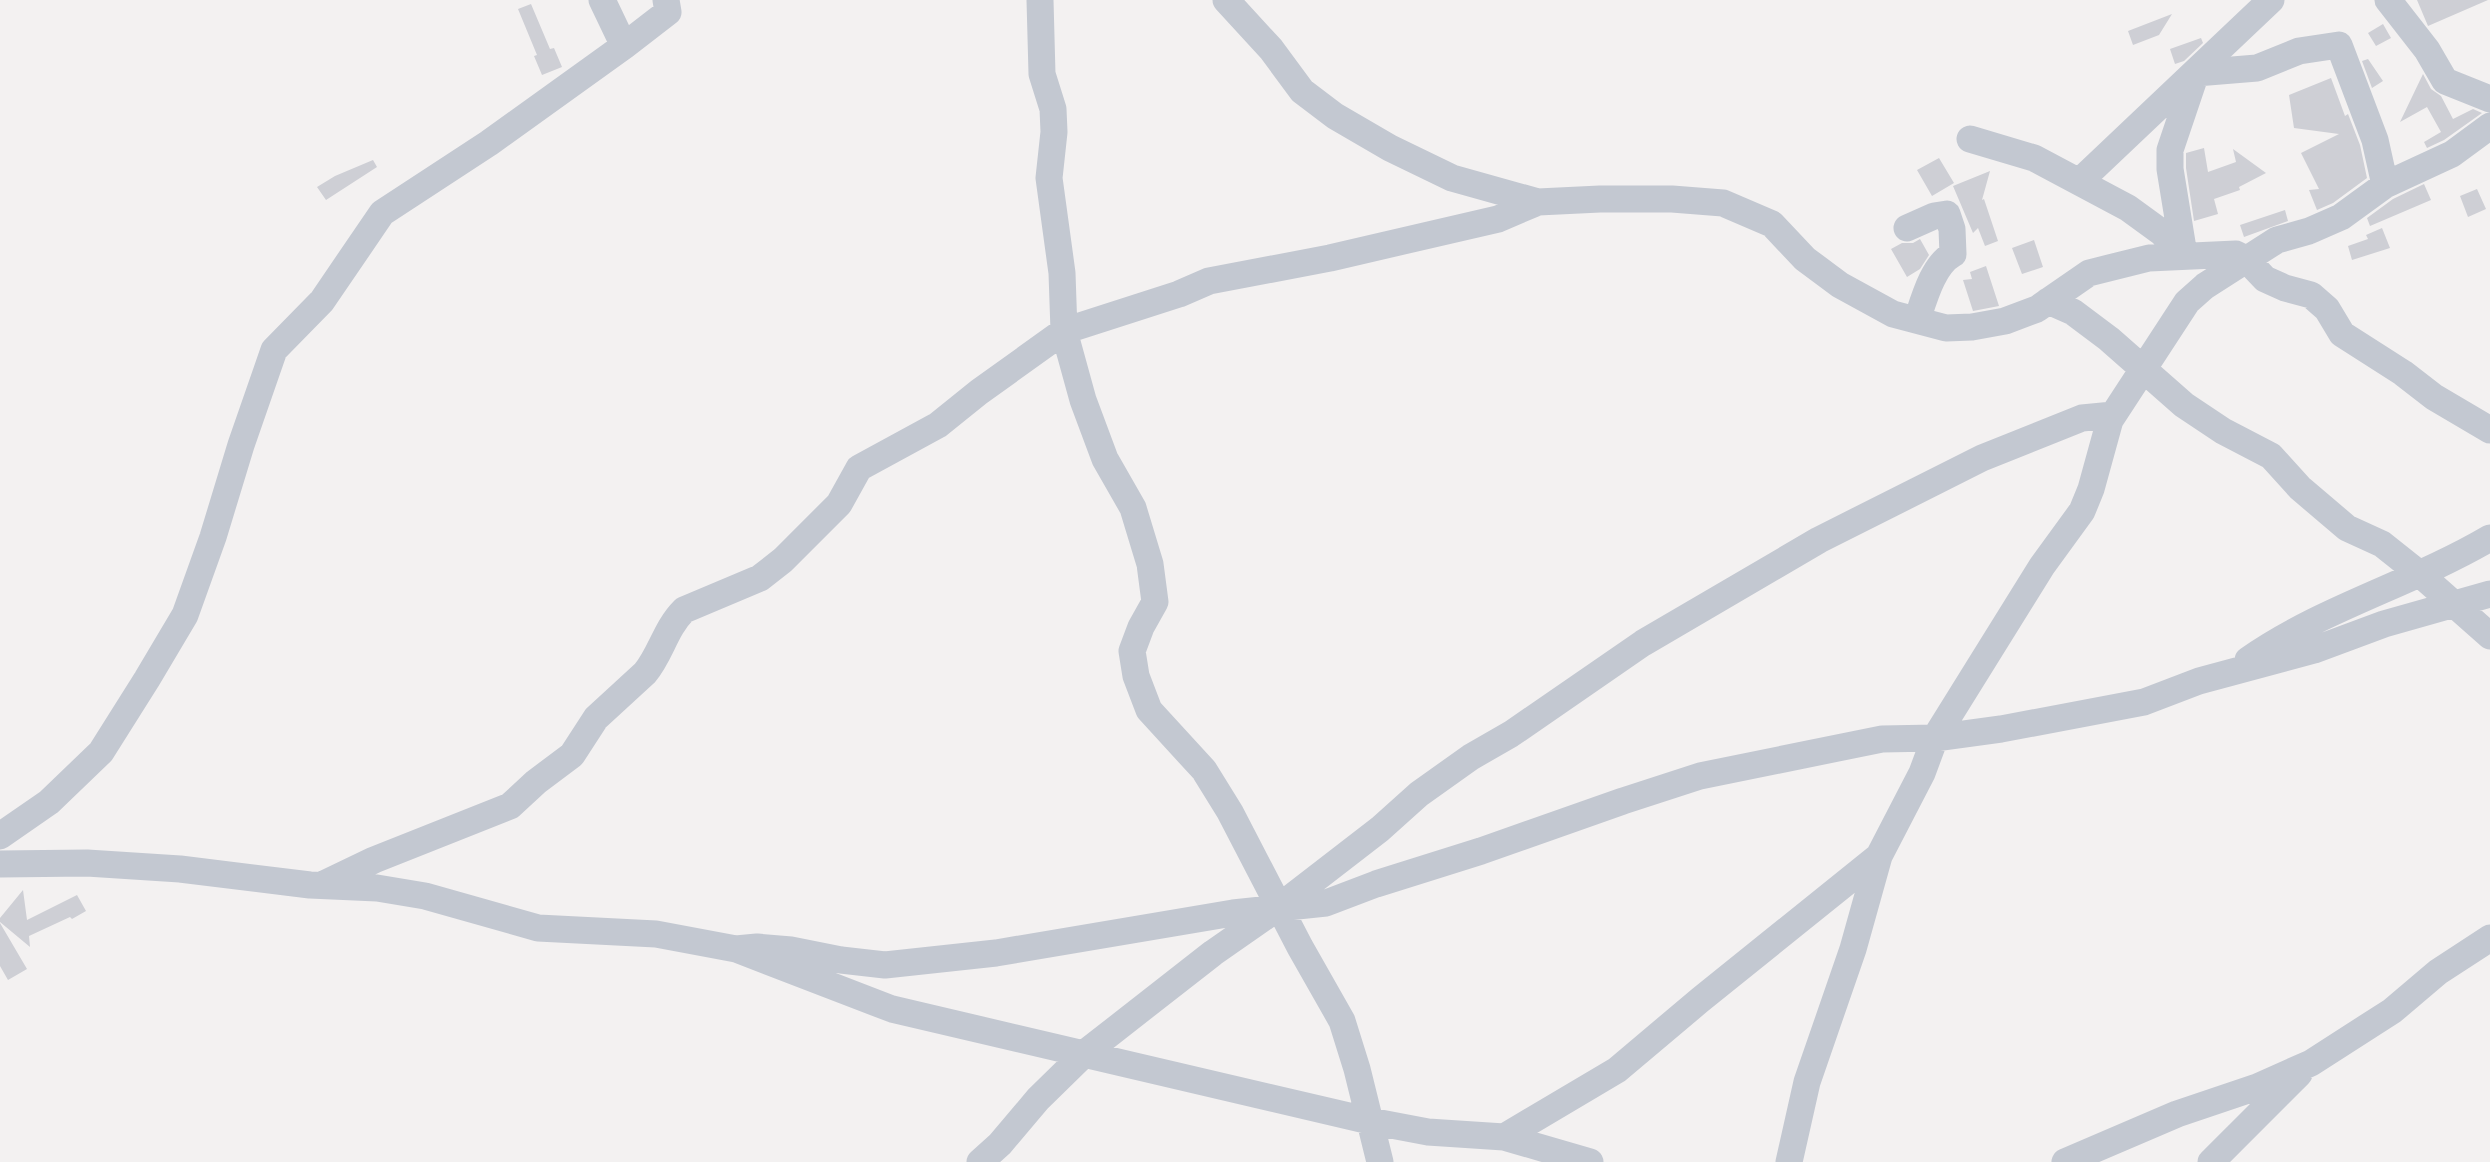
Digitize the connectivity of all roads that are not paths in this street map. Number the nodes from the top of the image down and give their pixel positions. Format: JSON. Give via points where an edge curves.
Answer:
{"nodes":[{"id":1,"x":602,"y":0,"type":"edge"},
{"id":2,"x":666,"y":0,"type":"edge"},
{"id":3,"x":1040,"y":0,"type":"edge"},
{"id":4,"x":1226,"y":0,"type":"edge"},
{"id":5,"x":2271,"y":0,"type":"edge"},
{"id":6,"x":2388,"y":0,"type":"edge"},
{"id":7,"x":624,"y":46,"type":"junction"},
{"id":8,"x":2196,"y":73,"type":"junction"},
{"id":9,"x":2490,"y":99,"type":"edge"},
{"id":10,"x":2490,"y":126,"type":"edge"},
{"id":11,"x":1970,"y":139,"type":"dead end"},
{"id":12,"x":2080,"y":181,"type":"junction"},
{"id":13,"x":2385,"y":185,"type":"junction"},
{"id":14,"x":1949,"y":198,"type":"dead end"},
{"id":15,"x":1538,"y":202,"type":"junction"},
{"id":16,"x":1907,"y":228,"type":"dead end"},
{"id":17,"x":2184,"y":255,"type":"junction"},
{"id":18,"x":1956,"y":257,"type":"junction"},
{"id":19,"x":2246,"y":259,"type":"junction"},
{"id":20,"x":2048,"y":301,"type":"junction"},
{"id":21,"x":1917,"y":320,"type":"junction"},
{"id":22,"x":1064,"y":331,"type":"junction"},
{"id":23,"x":2143,"y":370,"type":"junction"},
{"id":24,"x":2113,"y":415,"type":"junction"},
{"id":25,"x":2490,"y":430,"type":"edge"},
{"id":26,"x":2490,"y":538,"type":"edge"},
{"id":27,"x":2421,"y":575,"type":"junction"},
{"id":28,"x":2490,"y":594,"type":"edge"},
{"id":29,"x":2454,"y":603,"type":"junction"},
{"id":30,"x":2490,"y":636,"type":"edge"},
{"id":31,"x":2231,"y":672,"type":"junction"},
{"id":32,"x":1935,"y":738,"type":"junction"},
{"id":33,"x":0,"y":836,"type":"edge"},
{"id":34,"x":1879,"y":856,"type":"junction"},
{"id":35,"x":0,"y":864,"type":"edge"},
{"id":36,"x":323,"y":885,"type":"junction"},
{"id":37,"x":1279,"y":907,"type":"junction"},
{"id":38,"x":2490,"y":938,"type":"edge"},
{"id":39,"x":736,"y":949,"type":"junction"},
{"id":40,"x":1085,"y":1053,"type":"junction"},
{"id":41,"x":2311,"y":1063,"type":"junction"},
{"id":42,"x":1370,"y":1122,"type":"junction"},
{"id":43,"x":1504,"y":1137,"type":"junction"},
{"id":44,"x":980,"y":1162,"type":"edge"},
{"id":45,"x":1380,"y":1162,"type":"edge"},
{"id":46,"x":1590,"y":1162,"type":"edge"},
{"id":47,"x":1789,"y":1162,"type":"edge"},
{"id":48,"x":2065,"y":1162,"type":"edge"},
{"id":49,"x":2211,"y":1162,"type":"edge"}],
"edges":[{"from":1,"to":7,"type":"street"},
{"from":2,"to":7,"type":"street","via":[[668,12]]},
{"from":3,"to":22,"type":"street","via":[[1042,74],[1053,109],[1049,178],[1062,273]]},
{"from":4,"to":15,"type":"street","via":[[1271,49],[1302,91],[1335,116],[1452,178]]},
{"from":5,"to":8,"type":"street"},
{"from":6,"to":9,"type":"street","via":[[2427,50],[2445,81]]},
{"from":7,"to":33,"type":"street","via":[[489,143],[382,213],[322,301],[274,350],[185,615],[101,752],[49,802]]},
{"from":8,"to":12,"type":"street"},
{"from":8,"to":13,"type":"street","via":[[2257,68],[2299,51],[2338,45],[2375,140]]},
{"from":8,"to":17,"type":"street","via":[[2170,150]]},
{"from":10,"to":13,"type":"street","via":[[2452,154]]},
{"from":11,"to":12,"type":"street","via":[[2034,158]]},
{"from":12,"to":17,"type":"street","via":[[2128,207]]},
{"from":13,"to":19,"type":"street","via":[[2341,217],[2277,240]]},
{"from":14,"to":18,"type":"street","via":[[1963,232]]},
{"from":15,"to":21,"type":"street","via":[[1672,199],[1723,203],[1772,224],[1805,259],[1840,285],[1893,314]]},
{"from":15,"to":22,"type":"street","via":[[1498,219],[1209,281]]},
{"from":16,"to":18,"type":"street","via":[[1947,214]]},
{"from":17,"to":19,"type":"street","via":[[2236,254]]},
{"from":17,"to":20,"type":"street","via":[[2149,258],[2089,273]]},
{"from":18,"to":21,"type":"street","via":[[1947,257]]},
{"from":19,"to":23,"type":"street","via":[[2187,302]]},
{"from":19,"to":25,"type":"street","via":[[2265,279],[2311,295],[2327,309],[2342,334]]},
{"from":20,"to":21,"type":"street","via":[[2005,321],[1972,327],[1946,328]]},
{"from":20,"to":23,"type":"street","via":[[2073,312]]},
{"from":22,"to":36,"type":"street","via":[[938,425],[859,468],[839,504],[760,578],[684,610],[645,673],[596,718],[572,755],[517,801]]},
{"from":22,"to":37,"type":"street","via":[[1083,400],[1105,459],[1134,508],[1150,564],[1155,602],[1132,651],[1142,693],[1149,710],[1204,770]]},
{"from":23,"to":24,"type":"street"},
{"from":23,"to":27,"type":"street","via":[[2193,412],[2271,456],[2300,488],[2347,528],[2382,544]]},
{"from":24,"to":32,"type":"street","via":[[2082,511],[2042,566]]},
{"from":24,"to":37,"type":"street","via":[[2082,418],[1931,482],[1819,540],[1654,637],[1419,794]]},
{"from":26,"to":27,"type":"street"},
{"from":27,"to":29,"type":"street"},
{"from":27,"to":31,"type":"street","via":[[2309,623]]},
{"from":28,"to":29,"type":"street"},
{"from":29,"to":30,"type":"street"},
{"from":29,"to":31,"type":"street","via":[[2314,650]]},
{"from":31,"to":32,"type":"street","via":[[2144,702]]},
{"from":32,"to":34,"type":"street","via":[[1922,773]]},
{"from":32,"to":37,"type":"street","via":[[1882,739],[1700,776],[1326,903]]},
{"from":34,"to":43,"type":"street","via":[[1617,1070]]},
{"from":34,"to":47,"type":"street","via":[[1853,949],[1807,1082]]},
{"from":35,"to":36,"type":"street","via":[[87,863]]},
{"from":36,"to":39,"type":"street","via":[[425,896],[538,928],[656,934]]},
{"from":37,"to":39,"type":"street","via":[[996,953],[885,964],[791,950]]},
{"from":37,"to":40,"type":"street"},
{"from":37,"to":42,"type":"street","via":[[1342,1021]]},
{"from":38,"to":41,"type":"street","via":[[2438,972],[2392,1011]]},
{"from":39,"to":40,"type":"street","via":[[892,1009]]},
{"from":40,"to":42,"type":"street"},
{"from":40,"to":44,"type":"street"},
{"from":41,"to":48,"type":"street"},
{"from":41,"to":49,"type":"street"},
{"from":42,"to":43,"type":"street","via":[[1428,1132]]},
{"from":42,"to":45,"type":"street"},
{"from":43,"to":46,"type":"street"}]}
